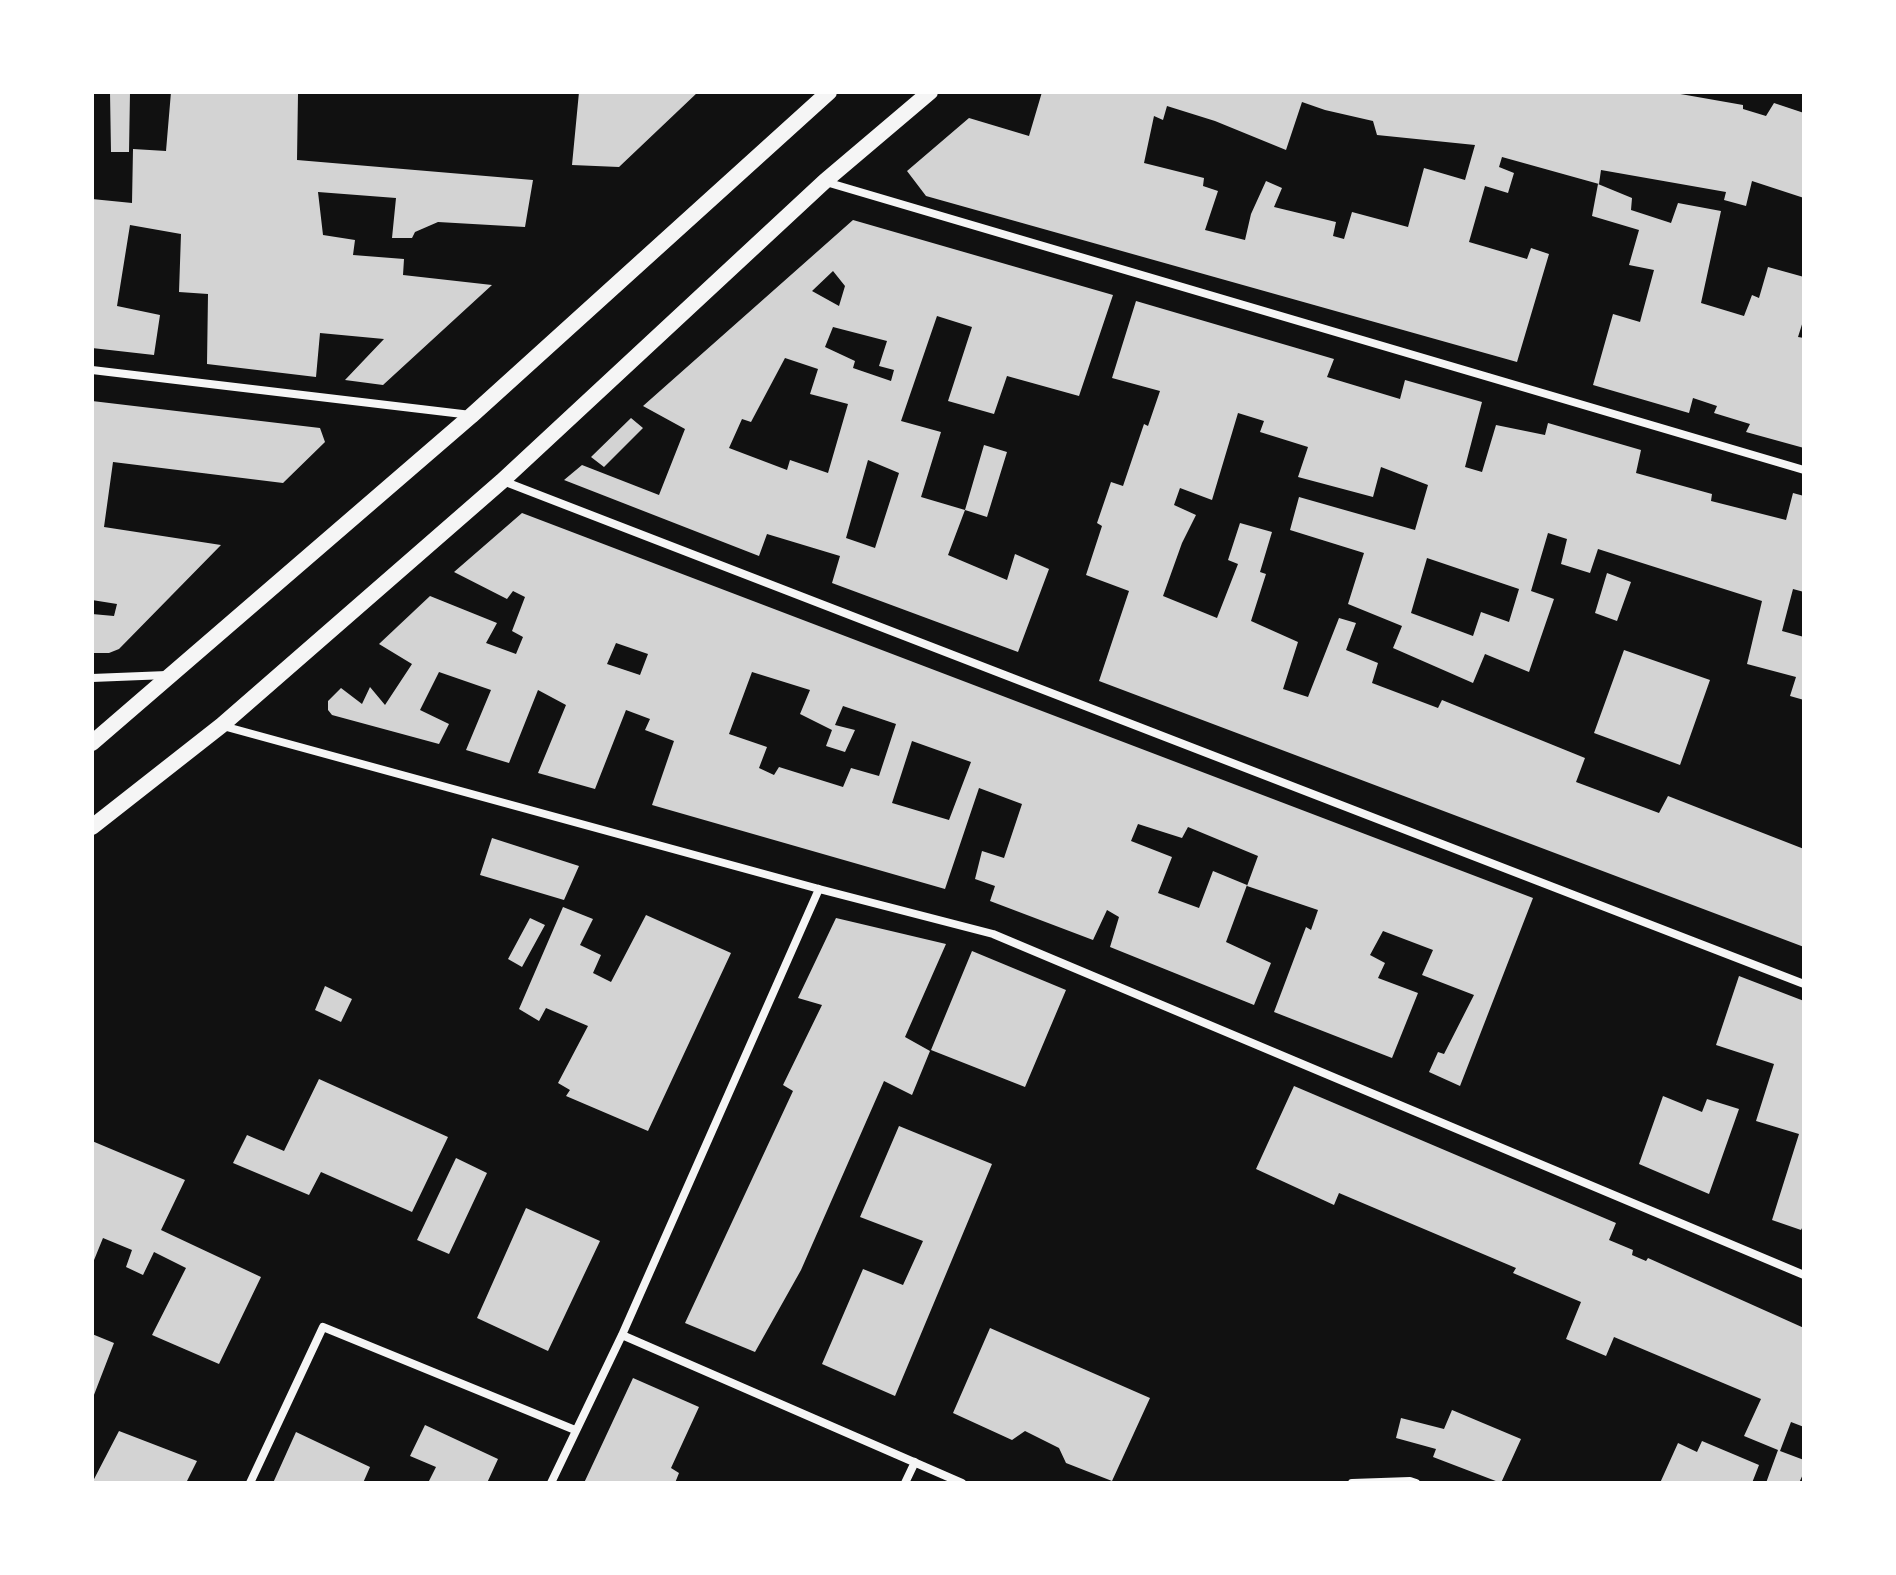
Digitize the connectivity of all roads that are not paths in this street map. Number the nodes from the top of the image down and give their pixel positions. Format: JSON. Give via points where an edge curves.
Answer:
{"nodes":[{"id":1,"x":829,"y":92,"type":"edge"},
{"id":2,"x":930,"y":92,"type":"edge"},
{"id":3,"x":825,"y":181,"type":"junction"},
{"id":4,"x":92,"y":370,"type":"edge"},
{"id":5,"x":471,"y":416,"type":"junction"},
{"id":6,"x":1804,"y":470,"type":"edge"},
{"id":7,"x":502,"y":481,"type":"junction"},
{"id":8,"x":173,"y":675,"type":"junction"},
{"id":9,"x":92,"y":678,"type":"edge"},
{"id":10,"x":222,"y":725,"type":"junction"},
{"id":11,"x":92,"y":743,"type":"edge"},
{"id":12,"x":92,"y":827,"type":"edge"},
{"id":13,"x":819,"y":889,"type":"junction"},
{"id":14,"x":1804,"y":984,"type":"edge"},
{"id":15,"x":1804,"y":1275,"type":"edge"},
{"id":16,"x":622,"y":1335,"type":"junction"},
{"id":17,"x":575,"y":1430,"type":"junction"},
{"id":18,"x":915,"y":1462,"type":"junction"},
{"id":19,"x":250,"y":1483,"type":"edge"},
{"id":20,"x":551,"y":1483,"type":"edge"},
{"id":21,"x":905,"y":1483,"type":"edge"},
{"id":22,"x":962,"y":1483,"type":"edge"},
{"id":23,"x":1352,"y":1483,"type":"edge"},
{"id":24,"x":1416,"y":1483,"type":"edge"}],
"edges":[{"from":1,"to":5,"type":"main road"},
{"from":2,"to":3,"type":"main road"},
{"from":3,"to":6,"type":"street"},
{"from":3,"to":7,"type":"main road"},
{"from":4,"to":5,"type":"street"},
{"from":5,"to":8,"type":"main road"},
{"from":7,"to":10,"type":"main road"},
{"from":7,"to":14,"type":"street"},
{"from":8,"to":9,"type":"street"},
{"from":8,"to":11,"type":"main road"},
{"from":10,"to":12,"type":"main road"},
{"from":10,"to":13,"type":"street"},
{"from":13,"to":15,"type":"street","via":[[993,934]]},
{"from":13,"to":16,"type":"street"},
{"from":16,"to":17,"type":"street"},
{"from":16,"to":18,"type":"street"},
{"from":17,"to":19,"type":"street","via":[[323,1327]]},
{"from":17,"to":20,"type":"street"},
{"from":18,"to":21,"type":"street"},
{"from":18,"to":22,"type":"street"},
{"from":23,"to":24,"type":"street"}]}
